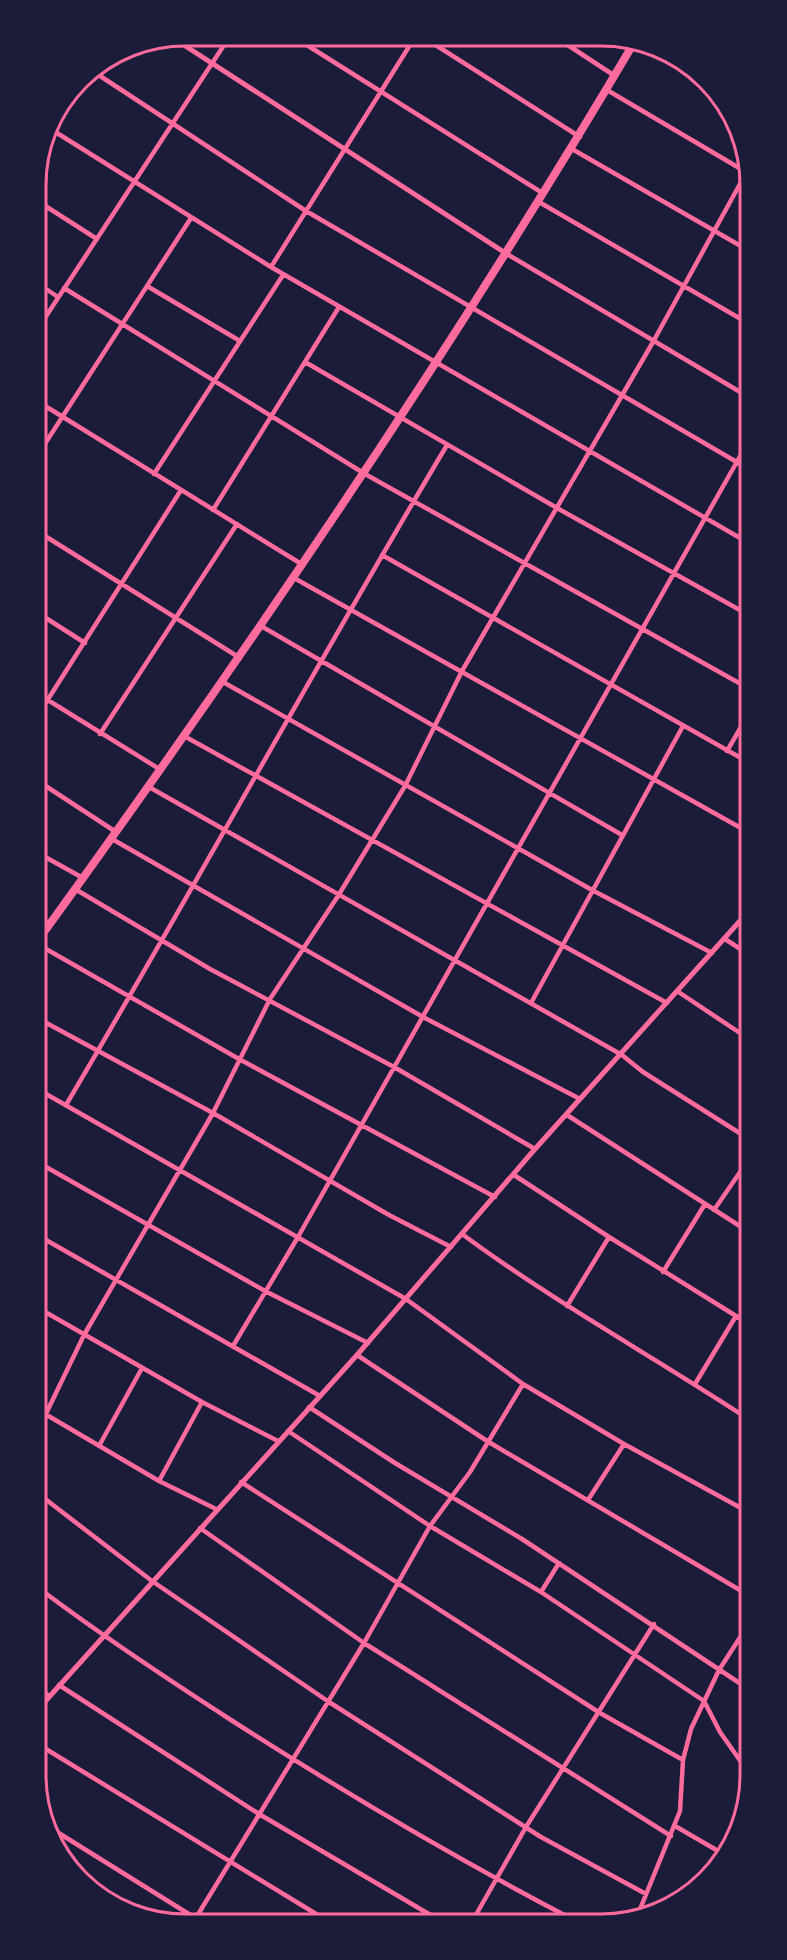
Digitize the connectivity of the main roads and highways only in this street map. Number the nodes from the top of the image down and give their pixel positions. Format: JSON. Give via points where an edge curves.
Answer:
{"nodes":[{"id":1,"x":630,"y":49,"type":"edge"},
{"id":2,"x":47,"y":929,"type":"edge"}],
"edges":[{"from":1,"to":2,"type":"highway","via":[[507,254],[365,474],[240,658]]}]}
